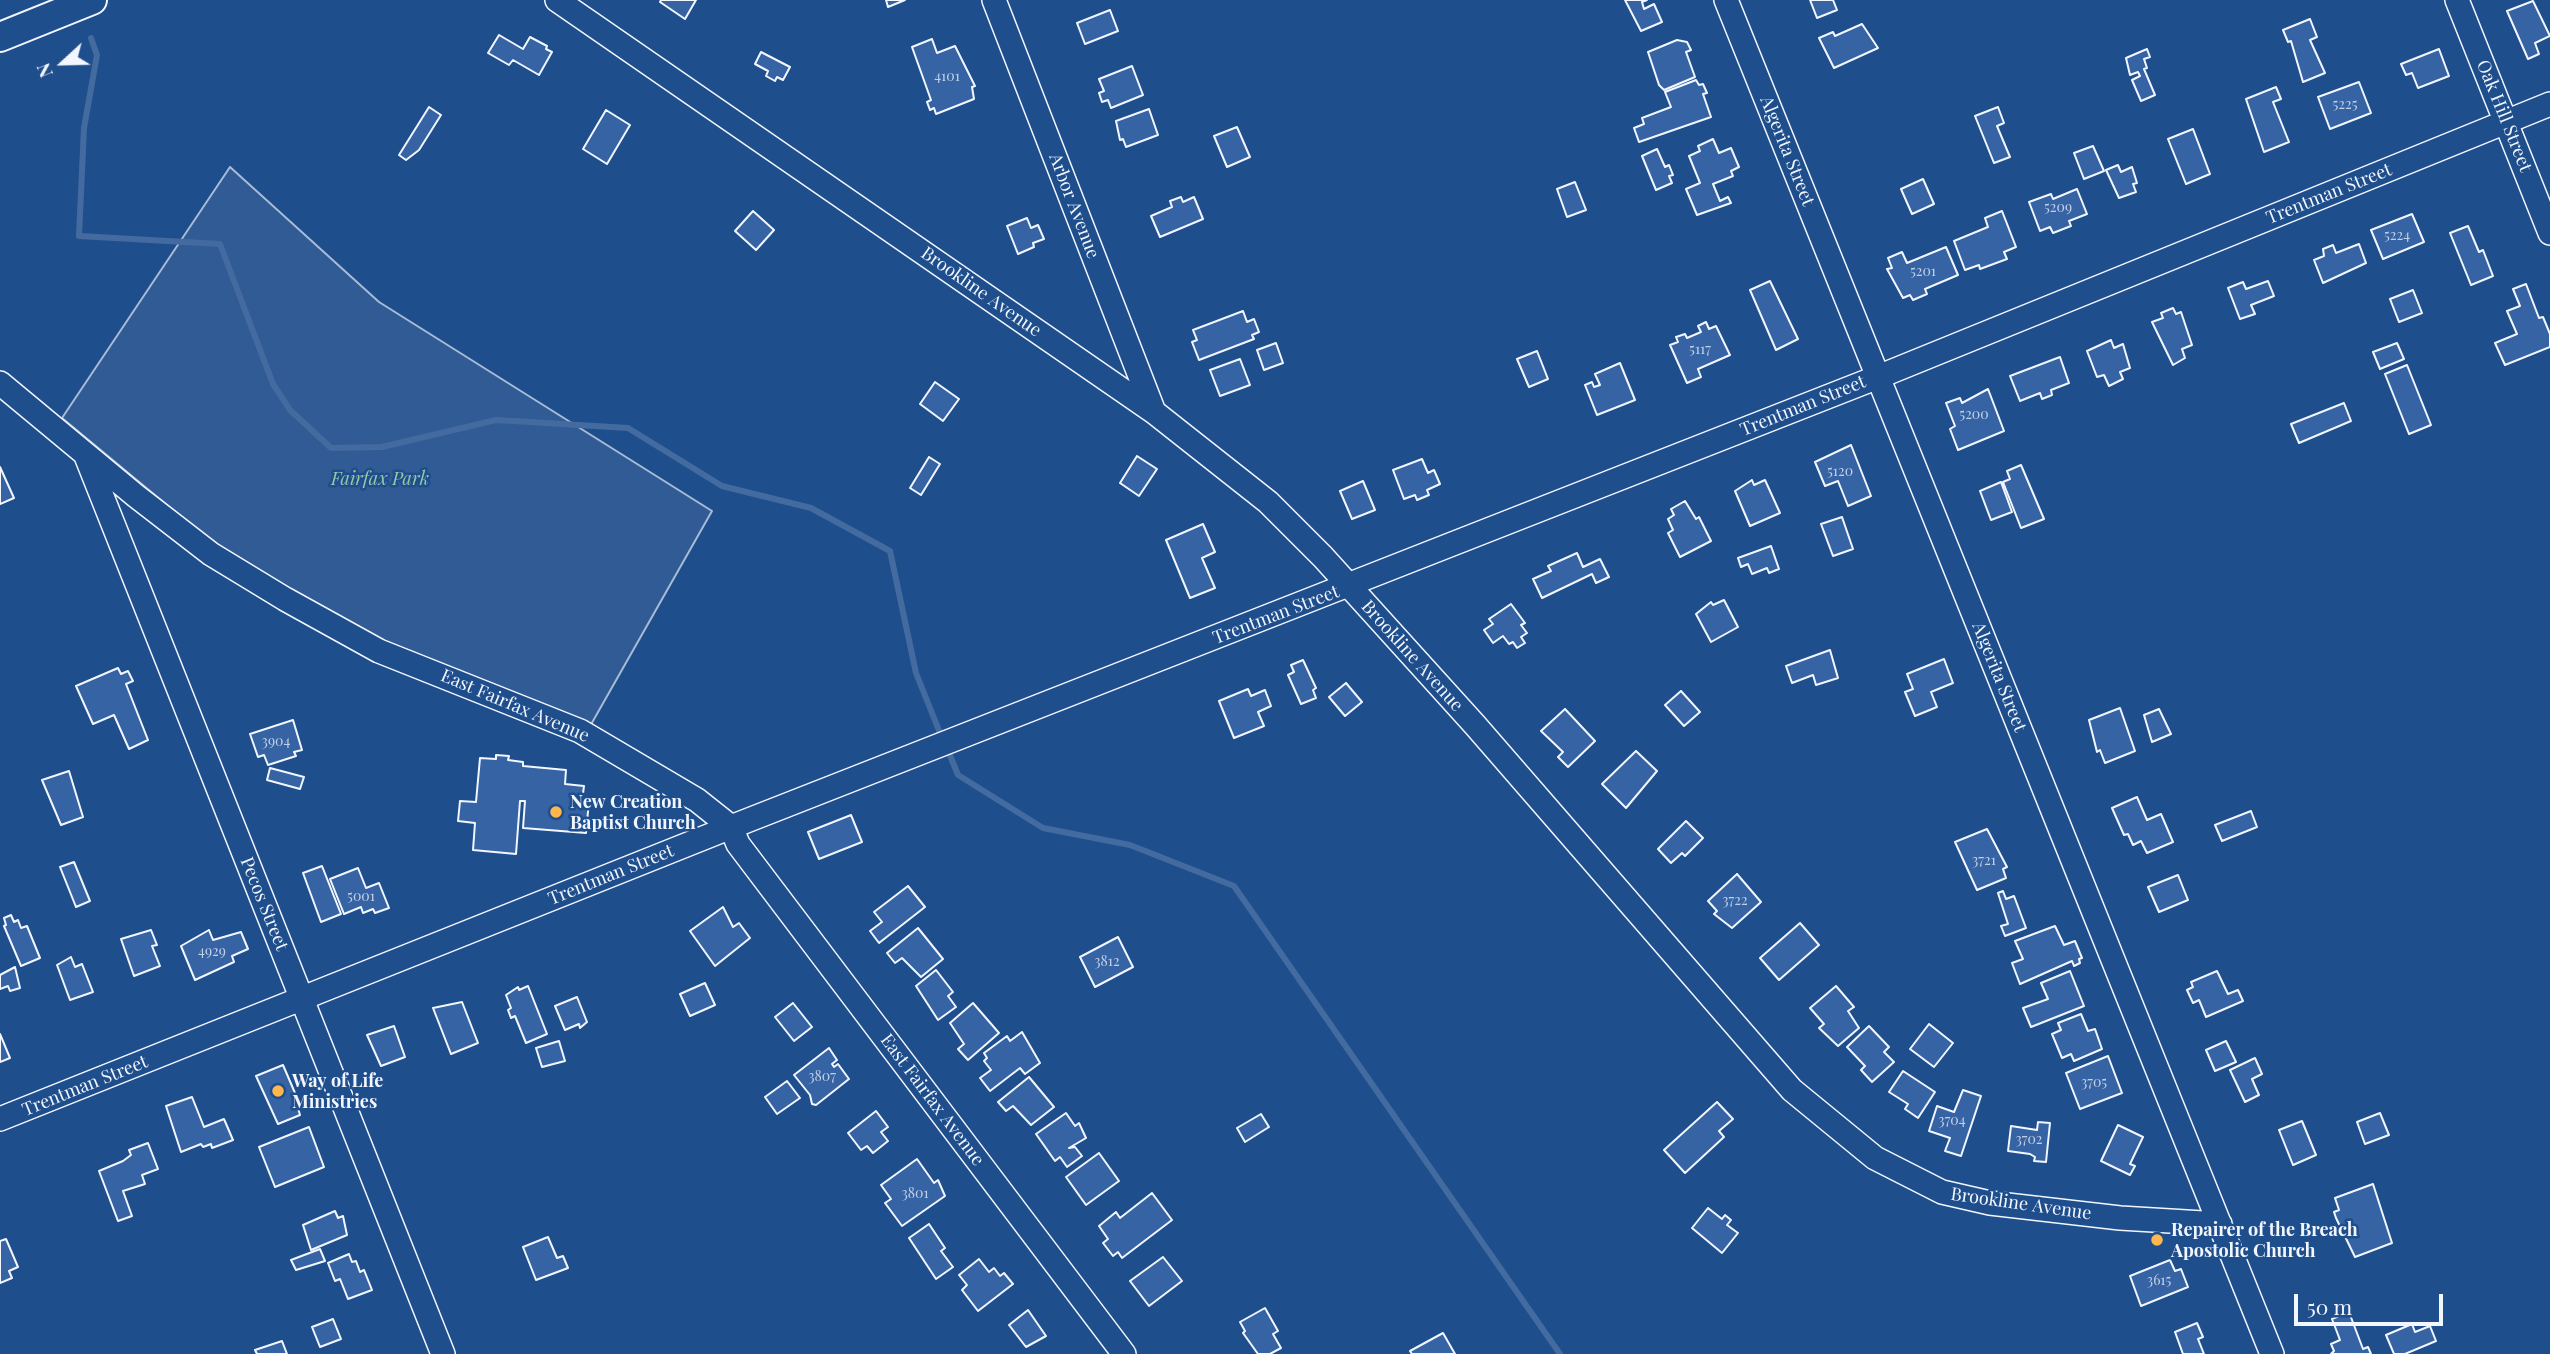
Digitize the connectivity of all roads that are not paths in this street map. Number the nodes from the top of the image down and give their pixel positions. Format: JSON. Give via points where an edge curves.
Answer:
{"nodes":[{"id":1,"x":92,"y":0,"type":"edge"},
{"id":2,"x":557,"y":0,"type":"edge"},
{"id":3,"x":994,"y":0,"type":"edge"},
{"id":4,"x":1726,"y":0,"type":"edge"},
{"id":5,"x":2457,"y":0,"type":"edge"},
{"id":6,"x":0,"y":37,"type":"edge"},
{"id":7,"x":2550,"y":104,"type":"edge"},
{"id":8,"x":2506,"y":122,"type":"junction"},
{"id":9,"x":2550,"y":233,"type":"edge"},
{"id":10,"x":1878,"y":377,"type":"junction"},
{"id":11,"x":0,"y":383,"type":"edge"},
{"id":12,"x":1154,"y":412,"type":"junction"},
{"id":13,"x":85,"y":453,"type":"junction"},
{"id":14,"x":1349,"y":586,"type":"junction"},
{"id":15,"x":731,"y":827,"type":"junction"},
{"id":16,"x":302,"y":999,"type":"junction"},
{"id":17,"x":0,"y":1119,"type":"edge"},
{"id":18,"x":2220,"y":1224,"type":"junction"},
{"id":19,"x":443,"y":1354,"type":"edge"},
{"id":20,"x":1124,"y":1354,"type":"edge"},
{"id":21,"x":2272,"y":1354,"type":"edge"}],
"edges":[{"from":1,"to":6,"type":"main road"},
{"from":2,"to":12,"type":"street","name":"Brookline Avenue"},
{"from":3,"to":12,"type":"street","name":"Arbor Avenue"},
{"from":4,"to":10,"type":"street","name":"Algerita Street"},
{"from":5,"to":8,"type":"street","name":"Oak Hill Street"},
{"from":7,"to":8,"type":"street","name":"Trentman Street"},
{"from":8,"to":9,"type":"street","name":"Oak Hill Street"},
{"from":8,"to":10,"type":"street","name":"Trentman Street"},
{"from":10,"to":14,"type":"street","name":"Trentman Street"},
{"from":10,"to":18,"type":"street","name":"Algerita Street"},
{"from":11,"to":13,"type":"street","name":"East Fairfax Avenue"},
{"from":12,"to":14,"type":"street","name":"Brookline Avenue","via":[[1268,502]]},
{"from":13,"to":15,"type":"street","name":"East Fairfax Avenue","via":[[211,554],[285,599],[379,651],[580,731],[696,800]]},
{"from":13,"to":16,"type":"street","name":"Pecos Street"},
{"from":14,"to":15,"type":"street","name":"Trentman Street"},
{"from":14,"to":18,"type":"street","name":"Brookline Avenue","via":[[1792,1090],[1875,1158],[1942,1192],[1990,1203]]},
{"from":15,"to":16,"type":"street","name":"Trentman Street"},
{"from":15,"to":20,"type":"street","name":"East Fairfax Avenue","via":[[738,844]]},
{"from":16,"to":17,"type":"street","name":"Trentman Street"},
{"from":16,"to":19,"type":"street","name":"Pecos Street"},
{"from":18,"to":21,"type":"street","name":"Algerita Street"}]}
